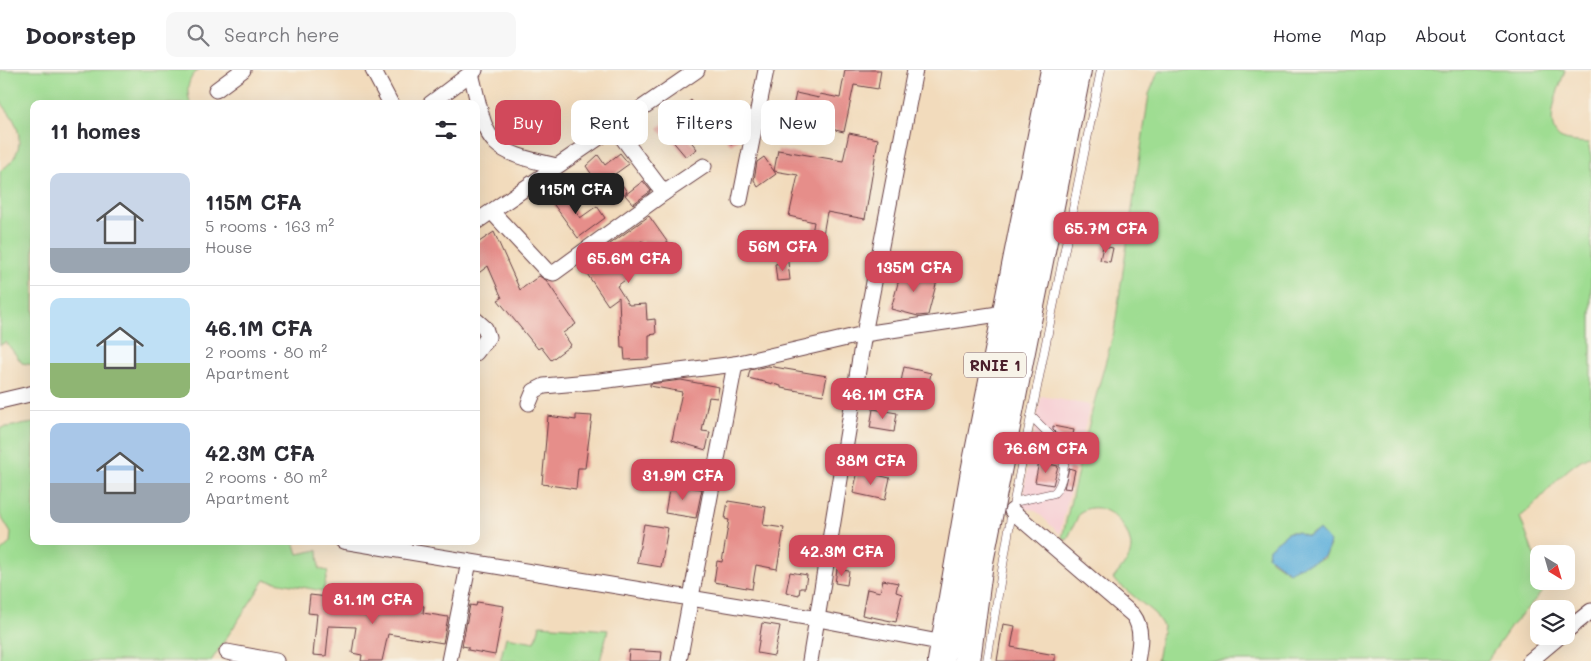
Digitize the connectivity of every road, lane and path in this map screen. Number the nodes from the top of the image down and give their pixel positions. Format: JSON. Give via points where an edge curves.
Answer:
{"nodes":[{"id":1,"x":243,"y":70,"type":"edge"},
{"id":2,"x":373,"y":70,"type":"edge"},
{"id":3,"x":697,"y":70,"type":"edge"},
{"id":4,"x":766,"y":70,"type":"edge"},
{"id":5,"x":915,"y":70,"type":"edge"},
{"id":6,"x":1054,"y":70,"type":"edge"},
{"id":7,"x":1078,"y":70,"type":"edge"},
{"id":8,"x":1101,"y":70,"type":"edge"},
{"id":9,"x":473,"y":72,"type":"edge"},
{"id":10,"x":216,"y":90,"type":"dead end"},
{"id":11,"x":389,"y":100,"type":"edge"},
{"id":12,"x":435,"y":100,"type":"edge"},
{"id":13,"x":478,"y":100,"type":"edge"},
{"id":14,"x":648,"y":105,"type":"edge"},
{"id":15,"x":480,"y":108,"type":"edge"},
{"id":16,"x":589,"y":145,"type":"edge"},
{"id":17,"x":628,"y":145,"type":"edge"},
{"id":18,"x":557,"y":166,"type":"junction"},
{"id":19,"x":704,"y":166,"type":"dead end"},
{"id":20,"x":664,"y":193,"type":"junction"},
{"id":21,"x":740,"y":200,"type":"dead end"},
{"id":22,"x":492,"y":212,"type":"junction"},
{"id":23,"x":480,"y":220,"type":"edge"},
{"id":24,"x":1005,"y":313,"type":"junction"},
{"id":25,"x":480,"y":324,"type":"edge"},
{"id":26,"x":864,"y":334,"type":"junction"},
{"id":27,"x":480,"y":348,"type":"edge"},
{"id":28,"x":735,"y":364,"type":"junction"},
{"id":29,"x":30,"y":394,"type":"edge"},
{"id":30,"x":0,"y":402,"type":"edge"},
{"id":31,"x":529,"y":403,"type":"dead end"},
{"id":32,"x":1031,"y":416,"type":"junction"},
{"id":33,"x":1013,"y":506,"type":"junction"},
{"id":34,"x":367,"y":545,"type":"edge"},
{"id":35,"x":469,"y":562,"type":"junction"},
{"id":36,"x":692,"y":600,"type":"junction"},
{"id":37,"x":1591,"y":611,"type":"edge"},
{"id":38,"x":818,"y":619,"type":"junction"},
{"id":39,"x":1575,"y":624,"type":"edge"},
{"id":40,"x":1549,"y":645,"type":"edge"},
{"id":41,"x":227,"y":652,"type":"dead end"},
{"id":42,"x":942,"y":652,"type":"edge"},
{"id":43,"x":276,"y":661,"type":"edge"},
{"id":44,"x":449,"y":661,"type":"edge"},
{"id":45,"x":679,"y":661,"type":"edge"},
{"id":46,"x":810,"y":661,"type":"edge"},
{"id":47,"x":967,"y":661,"type":"edge"},
{"id":48,"x":987,"y":661,"type":"edge"},
{"id":49,"x":1137,"y":661,"type":"edge"},
{"id":50,"x":1530,"y":661,"type":"edge"}],
"edges":[{"from":1,"to":10,"type":"street"},
{"from":2,"to":11,"type":"street"},
{"from":3,"to":14,"type":"street"},
{"from":4,"to":21,"type":"street"},
{"from":5,"to":26,"type":"street"},
{"from":6,"to":24,"type":"highway","number":"RNIE 1"},
{"from":7,"to":47,"type":"highway","number":"RNIE 1","via":[[980,562]]},
{"from":8,"to":32,"type":"lane"},
{"from":9,"to":12,"type":"street"},
{"from":9,"to":13,"type":"street"},
{"from":15,"to":18,"type":"street","via":[[490,139],[502,150]]},
{"from":16,"to":18,"type":"street"},
{"from":17,"to":20,"type":"street"},
{"from":18,"to":22,"type":"street"},
{"from":19,"to":20,"type":"street"},
{"from":20,"to":22,"type":"street","via":[[554,274],[547,271]]},
{"from":22,"to":23,"type":"street"},
{"from":24,"to":26,"type":"street"},
{"from":24,"to":42,"type":"highway","number":"RNIE 1"},
{"from":25,"to":27,"type":"street","via":[[488,338]]},
{"from":26,"to":28,"type":"street"},
{"from":26,"to":38,"type":"street"},
{"from":28,"to":31,"type":"street","via":[[544,386],[534,391]]},
{"from":28,"to":36,"type":"street"},
{"from":29,"to":30,"type":"street"},
{"from":32,"to":33,"type":"lane"},
{"from":32,"to":33,"type":"lane","via":[[1065,453],[1059,488],[1054,493]]},
{"from":33,"to":48,"type":"lane"},
{"from":33,"to":49,"type":"street","via":[[1133,615],[1138,622],[1140,646]]},
{"from":34,"to":35,"type":"street"},
{"from":35,"to":36,"type":"street"},
{"from":35,"to":44,"type":"street"},
{"from":36,"to":38,"type":"street"},
{"from":36,"to":45,"type":"street"},
{"from":37,"to":39,"type":"street"},
{"from":38,"to":42,"type":"street"},
{"from":38,"to":46,"type":"street"},
{"from":40,"to":50,"type":"street"},
{"from":41,"to":43,"type":"street"}]}
